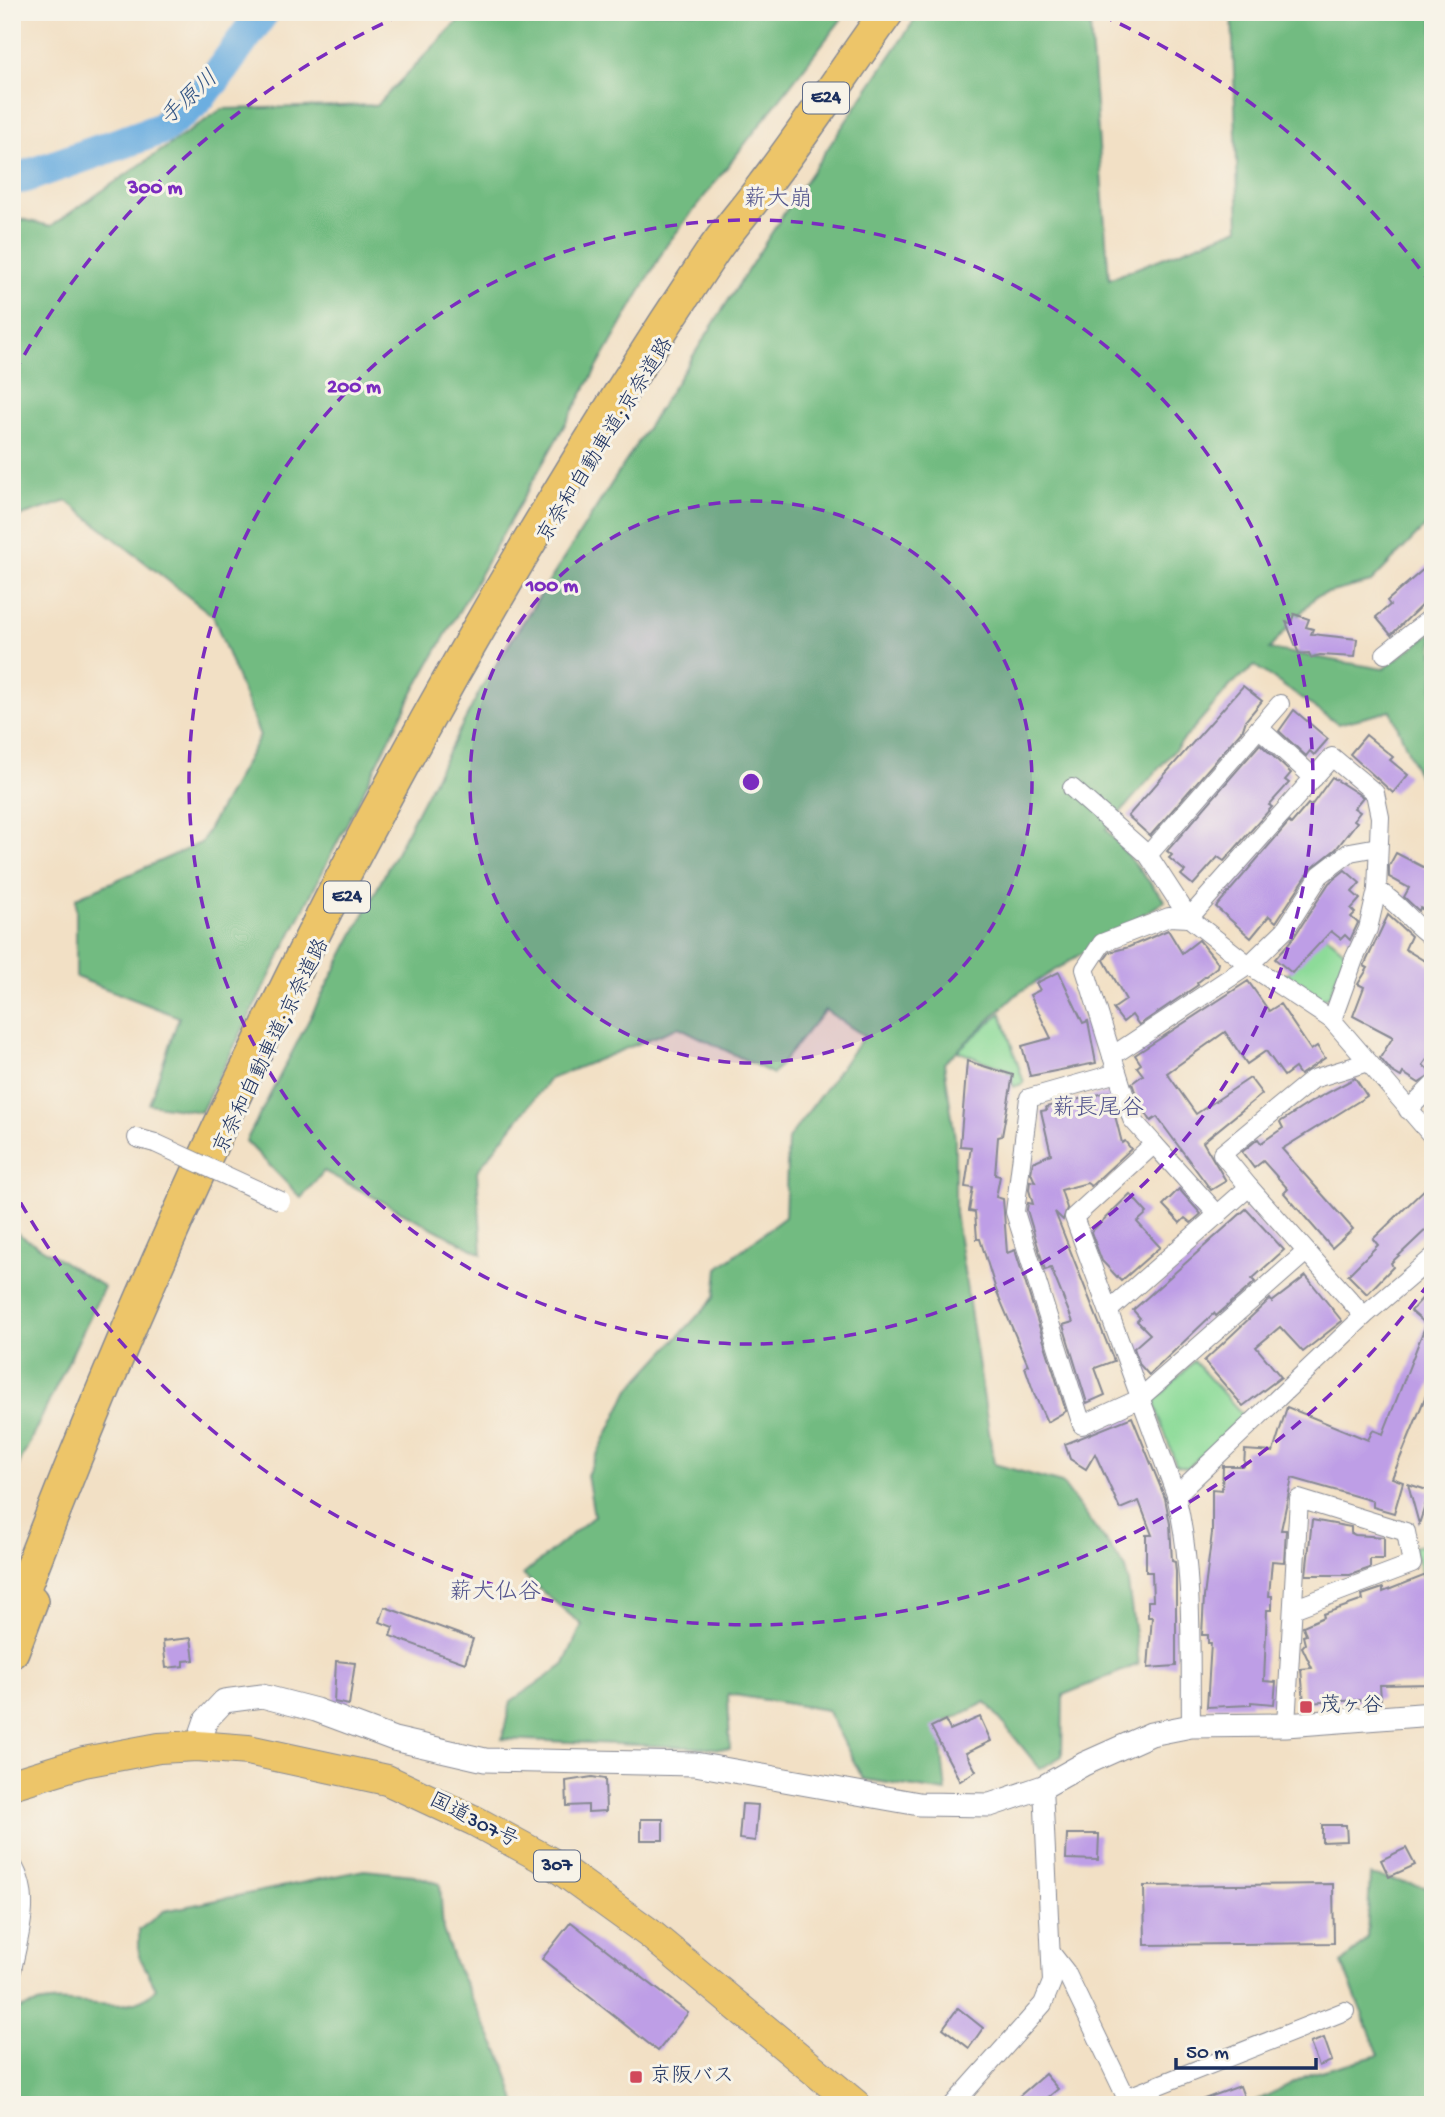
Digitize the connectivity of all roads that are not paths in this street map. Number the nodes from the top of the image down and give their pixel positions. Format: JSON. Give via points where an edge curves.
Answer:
{"nodes":[{"id":1,"x":887,"y":12,"type":"edge"},
{"id":2,"x":765,"y":184,"type":"junction"},
{"id":3,"x":1433,"y":616,"type":"edge"},
{"id":4,"x":1385,"y":654,"type":"dead end"},
{"id":5,"x":1280,"y":704,"type":"dead end"},
{"id":6,"x":1259,"y":728,"type":"junction"},
{"id":7,"x":1314,"y":778,"type":"junction"},
{"id":8,"x":1072,"y":788,"type":"dead end"},
{"id":9,"x":1378,"y":847,"type":"junction"},
{"id":10,"x":1147,"y":855,"type":"junction"},
{"id":11,"x":1377,"y":890,"type":"junction"},
{"id":12,"x":1189,"y":918,"type":"junction"},
{"id":13,"x":1433,"y":938,"type":"edge"},
{"id":14,"x":1249,"y":965,"type":"junction"},
{"id":15,"x":1332,"y":1020,"type":"junction"},
{"id":16,"x":1368,"y":1062,"type":"junction"},
{"id":17,"x":1114,"y":1064,"type":"junction"},
{"id":18,"x":1433,"y":1085,"type":"edge"},
{"id":19,"x":1408,"y":1110,"type":"junction"},
{"id":20,"x":1433,"y":1137,"type":"edge"},
{"id":21,"x":137,"y":1138,"type":"dead end"},
{"id":22,"x":1154,"y":1144,"type":"junction"},
{"id":23,"x":1249,"y":1187,"type":"junction"},
{"id":24,"x":281,"y":1201,"type":"dead end"},
{"id":25,"x":1218,"y":1215,"type":"junction"},
{"id":26,"x":1306,"y":1252,"type":"junction"},
{"id":27,"x":1433,"y":1257,"type":"edge"},
{"id":28,"x":1109,"y":1310,"type":"junction"},
{"id":29,"x":1364,"y":1316,"type":"junction"},
{"id":30,"x":1139,"y":1399,"type":"junction"},
{"id":31,"x":1176,"y":1495,"type":"junction"},
{"id":32,"x":1293,"y":1609,"type":"junction"},
{"id":33,"x":12,"y":1619,"type":"edge"},
{"id":34,"x":12,"y":1651,"type":"edge"},
{"id":35,"x":1433,"y":1714,"type":"edge"},
{"id":36,"x":1286,"y":1725,"type":"junction"},
{"id":37,"x":1191,"y":1726,"type":"junction"},
{"id":38,"x":197,"y":1746,"type":"junction"},
{"id":39,"x":12,"y":1784,"type":"edge"},
{"id":40,"x":1043,"y":1787,"type":"junction"},
{"id":41,"x":12,"y":1864,"type":"edge"},
{"id":42,"x":1052,"y":1954,"type":"junction"},
{"id":43,"x":12,"y":1970,"type":"edge"},
{"id":44,"x":1345,"y":2011,"type":"dead end"},
{"id":45,"x":1128,"y":2101,"type":"edge"},
{"id":46,"x":856,"y":2105,"type":"edge"},
{"id":47,"x":953,"y":2105,"type":"edge"}],
"edges":[{"from":1,"to":2,"type":"highway","name":"京奈和自動車道;京奈道路","number":"E24"},
{"from":2,"to":33,"type":"highway","name":"京奈和自動車道;京奈道路","number":"E24","via":[[685,294],[538,529],[435,707],[318,925],[234,1098],[83,1435]]},
{"from":2,"to":34,"type":"highway","name":"京奈和自動車道;京奈道路","number":"E24","via":[[526,570],[329,929],[150,1310],[83,1464]]},
{"from":3,"to":4,"type":"street"},
{"from":5,"to":6,"type":"street"},
{"from":6,"to":7,"type":"street"},
{"from":6,"to":10,"type":"street"},
{"from":7,"to":9,"type":"street","via":[[1332,757],[1375,793],[1380,817]]},
{"from":7,"to":12,"type":"street"},
{"from":8,"to":10,"type":"street"},
{"from":9,"to":11,"type":"street"},
{"from":9,"to":14,"type":"street","via":[[1350,852],[1320,875],[1285,930]]},
{"from":10,"to":12,"type":"street"},
{"from":11,"to":13,"type":"street","via":[[1396,901]]},
{"from":11,"to":15,"type":"street","via":[[1368,929]]},
{"from":12,"to":14,"type":"street"},
{"from":12,"to":17,"type":"street","via":[[1169,917],[1102,943],[1085,969]]},
{"from":14,"to":15,"type":"street"},
{"from":14,"to":17,"type":"street"},
{"from":15,"to":16,"type":"street"},
{"from":16,"to":19,"type":"street"},
{"from":16,"to":23,"type":"street","via":[[1313,1079],[1222,1154]]},
{"from":17,"to":22,"type":"street","via":[[1132,1119]]},
{"from":17,"to":30,"type":"street","via":[[1029,1098],[1015,1212],[1082,1425]]},
{"from":18,"to":19,"type":"street"},
{"from":19,"to":20,"type":"street"},
{"from":21,"to":24,"type":"street","bridge":true},
{"from":22,"to":25,"type":"street"},
{"from":22,"to":28,"type":"street","via":[[1074,1217]]},
{"from":23,"to":25,"type":"street"},
{"from":23,"to":26,"type":"street"},
{"from":25,"to":28,"type":"street"},
{"from":26,"to":29,"type":"street"},
{"from":26,"to":30,"type":"street"},
{"from":27,"to":29,"type":"street"},
{"from":28,"to":30,"type":"street"},
{"from":29,"to":31,"type":"street"},
{"from":30,"to":31,"type":"street"},
{"from":31,"to":37,"type":"street","via":[[1190,1598]]},
{"from":32,"to":32,"type":"street","via":[[1299,1499],[1406,1532],[1412,1564]]},
{"from":32,"to":36,"type":"street"},
{"from":35,"to":36,"type":"street"},
{"from":36,"to":37,"type":"street"},
{"from":37,"to":40,"type":"street","via":[[1151,1734]]},
{"from":38,"to":39,"type":"highway","name":"国道307号","number":"307","via":[[84,1762]]},
{"from":38,"to":40,"type":"street","via":[[206,1720],[224,1701],[262,1696],[316,1710],[394,1740],[485,1760],[695,1764],[919,1804],[990,1805]]},
{"from":38,"to":46,"type":"highway","name":"国道307号","number":"307","via":[[248,1750],[387,1780],[475,1821],[552,1863],[649,1933]]},
{"from":40,"to":42,"type":"street"},
{"from":41,"to":43,"type":"street","via":[[22,1880],[25,1905]]},
{"from":42,"to":45,"type":"street","via":[[1066,1972]]},
{"from":42,"to":47,"type":"street","via":[[1052,1982],[1042,2004]]},
{"from":44,"to":45,"type":"street"}]}
